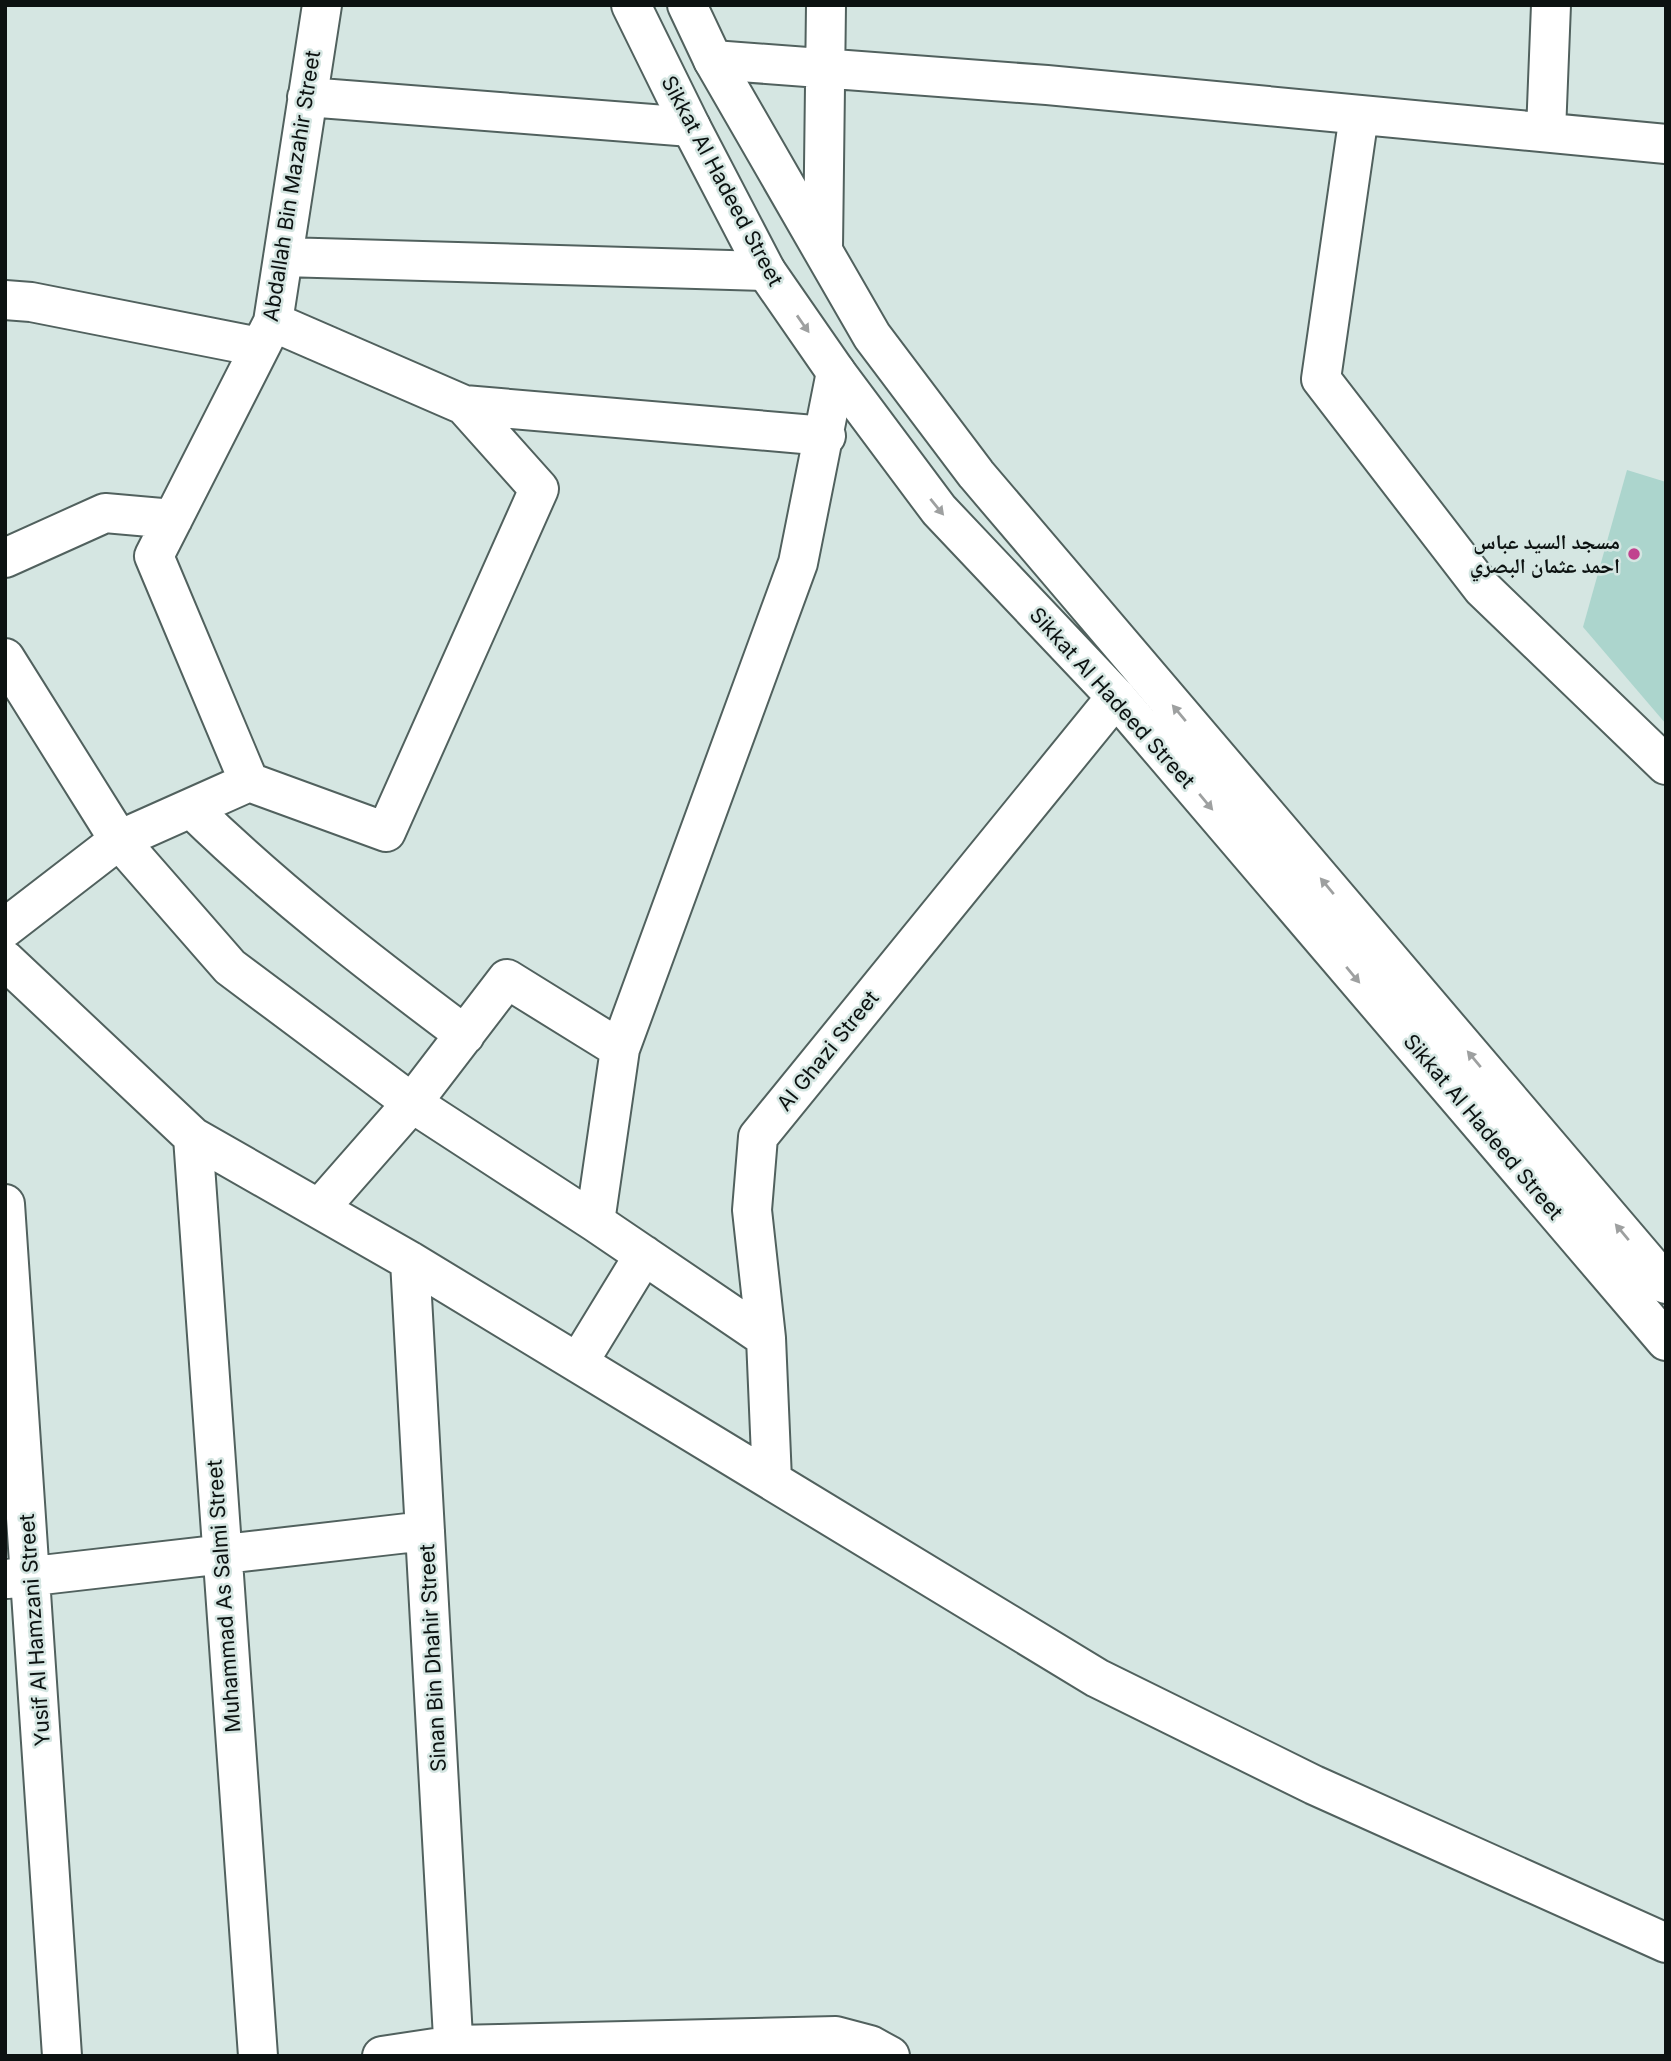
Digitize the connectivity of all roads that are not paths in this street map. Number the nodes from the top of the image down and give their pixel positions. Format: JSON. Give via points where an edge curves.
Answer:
{"nodes":[{"id":1,"x":322,"y":5,"type":"edge"},
{"id":2,"x":631,"y":5,"type":"edge"},
{"id":3,"x":687,"y":5,"type":"edge"},
{"id":4,"x":826,"y":5,"type":"edge"},
{"id":5,"x":1551,"y":5,"type":"edge"},
{"id":6,"x":713,"y":60,"type":"junction"},
{"id":7,"x":825,"y":68,"type":"junction"},
{"id":8,"x":307,"y":97,"type":"junction"},
{"id":9,"x":1359,"y":115,"type":"junction"},
{"id":10,"x":691,"y":127,"type":"junction"},
{"id":11,"x":1546,"y":132,"type":"junction"},
{"id":12,"x":1666,"y":144,"type":"edge"},
{"id":13,"x":823,"y":247,"type":"junction"},
{"id":14,"x":283,"y":257,"type":"junction"},
{"id":15,"x":766,"y":271,"type":"junction"},
{"id":16,"x":5,"y":300,"type":"edge"},
{"id":17,"x":266,"y":334,"type":"junction"},
{"id":18,"x":836,"y":372,"type":"junction"},
{"id":19,"x":464,"y":405,"type":"junction"},
{"id":20,"x":826,"y":436,"type":"junction"},
{"id":21,"x":173,"y":519,"type":"junction"},
{"id":22,"x":5,"y":558,"type":"edge"},
{"id":23,"x":5,"y":658,"type":"edge"},
{"id":24,"x":1116,"y":697,"type":"junction"},
{"id":25,"x":1666,"y":765,"type":"edge"},
{"id":26,"x":249,"y":782,"type":"junction"},
{"id":27,"x":191,"y":808,"type":"junction"},
{"id":28,"x":119,"y":840,"type":"junction"},
{"id":29,"x":5,"y":928,"type":"edge"},
{"id":30,"x":5,"y":961,"type":"edge"},
{"id":31,"x":465,"y":1035,"type":"junction"},
{"id":32,"x":620,"y":1049,"type":"junction"},
{"id":33,"x":412,"y":1103,"type":"junction"},
{"id":34,"x":193,"y":1137,"type":"junction"},
{"id":35,"x":5,"y":1204,"type":"edge"},
{"id":36,"x":319,"y":1209,"type":"junction"},
{"id":37,"x":595,"y":1222,"type":"junction"},
{"id":38,"x":644,"y":1255,"type":"junction"},
{"id":39,"x":410,"y":1261,"type":"junction"},
{"id":40,"x":1666,"y":1284,"type":"edge"},
{"id":41,"x":766,"y":1338,"type":"junction"},
{"id":42,"x":1666,"y":1341,"type":"edge"},
{"id":43,"x":578,"y":1363,"type":"junction"},
{"id":44,"x":772,"y":1480,"type":"junction"},
{"id":45,"x":425,"y":1531,"type":"junction"},
{"id":46,"x":220,"y":1555,"type":"junction"},
{"id":47,"x":19,"y":1578,"type":"edge"},
{"id":48,"x":1666,"y":1943,"type":"edge"},
{"id":49,"x":455,"y":2050,"type":"edge"},
{"id":50,"x":62,"y":2056,"type":"edge"},
{"id":51,"x":258,"y":2056,"type":"edge"},
{"id":52,"x":382,"y":2056,"type":"edge"},
{"id":53,"x":890,"y":2056,"type":"edge"}],
"edges":[{"from":1,"to":8,"type":"street","name":"Abdallah Bin Mazahir Street"},
{"from":2,"to":10,"type":"street","name":"Sikkat Al Hadeed Street"},
{"from":3,"to":6,"type":"street","name":"Sikkat Al Hadeed Street"},
{"from":4,"to":7,"type":"street"},
{"from":5,"to":11,"type":"street"},
{"from":6,"to":7,"type":"street"},
{"from":6,"to":13,"type":"street","name":"Sikkat Al Hadeed Street"},
{"from":7,"to":9,"type":"street"},
{"from":7,"to":13,"type":"street"},
{"from":8,"to":10,"type":"street"},
{"from":8,"to":14,"type":"street","name":"Abdallah Bin Mazahir Street"},
{"from":9,"to":11,"type":"street"},
{"from":9,"to":25,"type":"street","via":[[1321,379],[1482,588]]},
{"from":10,"to":15,"type":"street","name":"Sikkat Al Hadeed Street"},
{"from":11,"to":12,"type":"street"},
{"from":40,"to":13,"type":"street","name":"Sikkat Al Hadeed Street","one_way":true,"via":[[976,474],[872,336]]},
{"from":14,"to":15,"type":"street"},
{"from":14,"to":17,"type":"street","name":"Abdallah Bin Mazahir Street"},
{"from":15,"to":18,"type":"street","name":"Sikkat Al Hadeed Street","one_way":true},
{"from":16,"to":17,"type":"street"},
{"from":17,"to":19,"type":"street"},
{"from":17,"to":21,"type":"street","name":"Abdallah Bin Mazahir Street"},
{"from":18,"to":20,"type":"street"},
{"from":18,"to":24,"type":"street","name":"Sikkat Al Hadeed Street","one_way":true,"via":[[939,510]]},
{"from":19,"to":20,"type":"street"},
{"from":19,"to":26,"type":"street","via":[[540,489],[386,832]]},
{"from":20,"to":32,"type":"street","via":[[798,563]]},
{"from":21,"to":22,"type":"street","via":[[105,513]]},
{"from":21,"to":26,"type":"street","name":"Abdallah Bin Mazahir Street","via":[[154,556]]},
{"from":23,"to":28,"type":"street"},
{"from":24,"to":41,"type":"street","name":"Al Ghazi Street","via":[[758,1136],[752,1210]]},
{"from":24,"to":42,"type":"street","name":"Sikkat Al Hadeed Street","one_way":true},
{"from":26,"to":27,"type":"street"},
{"from":27,"to":28,"type":"street"},
{"from":27,"to":31,"type":"street","via":[[339,941]]},
{"from":28,"to":29,"type":"street"},
{"from":28,"to":33,"type":"street","via":[[230,967]]},
{"from":30,"to":34,"type":"street"},
{"from":31,"to":32,"type":"street","via":[[507,979]]},
{"from":31,"to":33,"type":"street"},
{"from":32,"to":37,"type":"street"},
{"from":33,"to":36,"type":"street"},
{"from":33,"to":37,"type":"street"},
{"from":34,"to":36,"type":"street"},
{"from":34,"to":46,"type":"street","name":"Muhammad As Salmi Street"},
{"from":35,"to":47,"type":"street","name":"Yusif Al Hamzani Street"},
{"from":36,"to":39,"type":"street"},
{"from":37,"to":38,"type":"street"},
{"from":38,"to":41,"type":"street"},
{"from":38,"to":43,"type":"street"},
{"from":39,"to":43,"type":"street"},
{"from":39,"to":45,"type":"street","name":"Sinan Bin Dhahir Street"},
{"from":41,"to":44,"type":"street","name":"Al Ghazi Street"},
{"from":43,"to":44,"type":"street"},
{"from":44,"to":48,"type":"street","via":[[1097,1678],[1314,1786]]},
{"from":45,"to":46,"type":"street"},
{"from":45,"to":49,"type":"street","name":"Sinan Bin Dhahir Street"},
{"from":46,"to":47,"type":"street"},
{"from":46,"to":51,"type":"street","name":"Muhammad As Salmi Street"},
{"from":47,"to":50,"type":"street","name":"Yusif Al Hamzani Street"},
{"from":49,"to":52,"type":"street"},
{"from":49,"to":53,"type":"street","via":[[836,2036]]}]}
